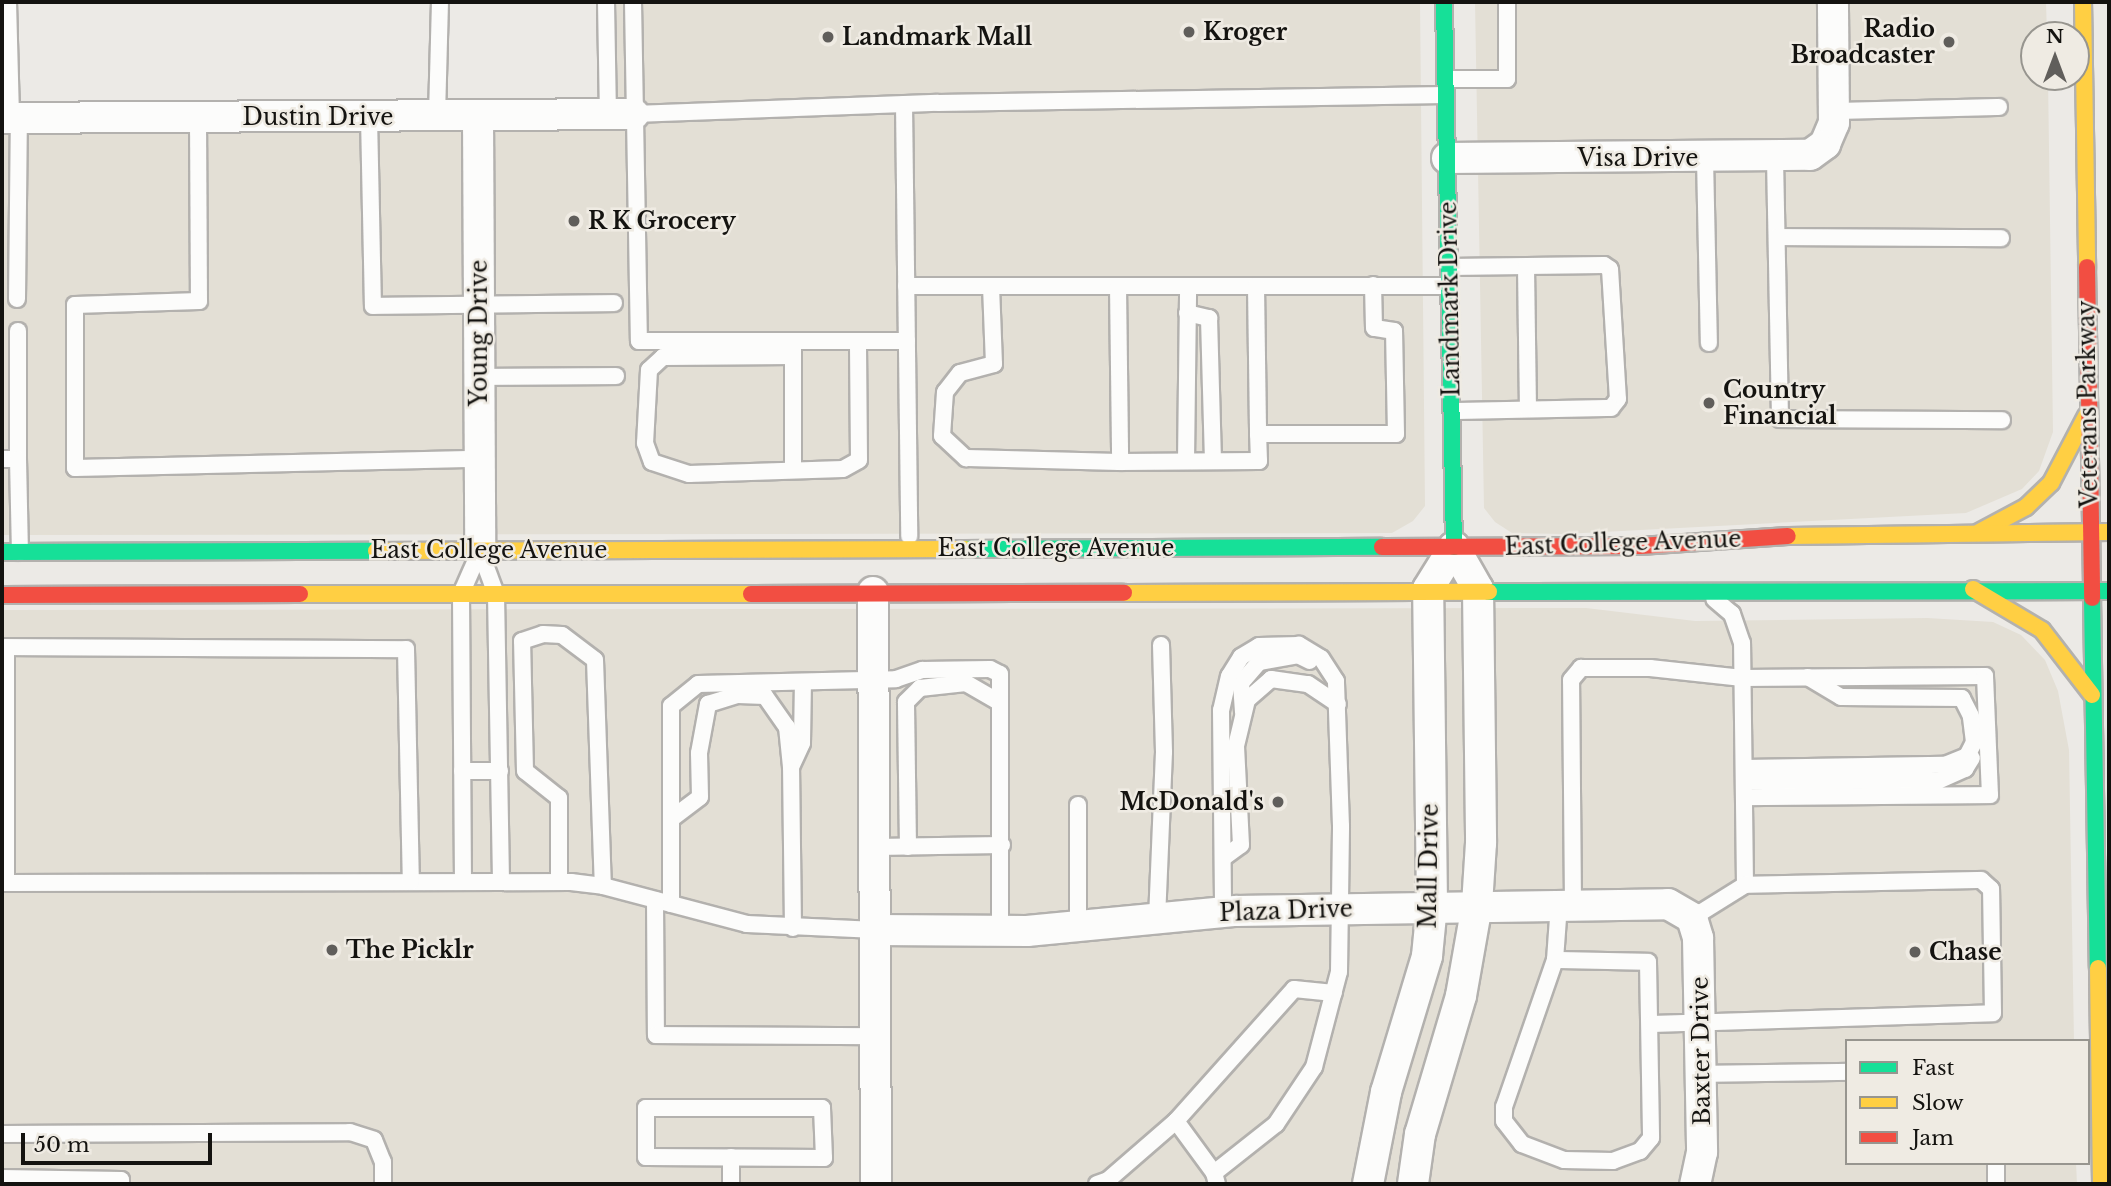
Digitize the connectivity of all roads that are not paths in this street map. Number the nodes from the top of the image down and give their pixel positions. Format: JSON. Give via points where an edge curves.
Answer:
{"nodes":[{"id":1,"x":8,"y":2,"type":"edge"},
{"id":2,"x":440,"y":2,"type":"edge"},
{"id":3,"x":606,"y":2,"type":"edge"},
{"id":4,"x":633,"y":2,"type":"edge"},
{"id":5,"x":1444,"y":2,"type":"edge"},
{"id":6,"x":1507,"y":2,"type":"edge"},
{"id":7,"x":1833,"y":2,"type":"edge"},
{"id":8,"x":2083,"y":2,"type":"edge"},
{"id":9,"x":1445,"y":87,"type":"junction"},
{"id":10,"x":904,"y":104,"type":"junction"},
{"id":11,"x":1999,"y":107,"type":"dead end"},
{"id":12,"x":1835,"y":111,"type":"junction"},
{"id":13,"x":621,"y":114,"type":"junction"},
{"id":14,"x":437,"y":116,"type":"junction"},
{"id":15,"x":478,"y":116,"type":"junction"},
{"id":16,"x":198,"y":117,"type":"junction"},
{"id":17,"x":369,"y":117,"type":"junction"},
{"id":18,"x":11,"y":118,"type":"edge"},
{"id":19,"x":1447,"y":158,"type":"junction"},
{"id":20,"x":1705,"y":158,"type":"junction"},
{"id":21,"x":1775,"y":158,"type":"junction"},
{"id":22,"x":1777,"y":237,"type":"junction"},
{"id":23,"x":2001,"y":238,"type":"dead end"},
{"id":24,"x":1448,"y":267,"type":"junction"},
{"id":25,"x":1526,"y":267,"type":"junction"},
{"id":26,"x":1373,"y":285,"type":"junction"},
{"id":27,"x":906,"y":286,"type":"junction"},
{"id":28,"x":991,"y":286,"type":"junction"},
{"id":29,"x":1118,"y":286,"type":"junction"},
{"id":30,"x":1188,"y":286,"type":"junction"},
{"id":31,"x":1256,"y":286,"type":"junction"},
{"id":32,"x":1449,"y":286,"type":"junction"},
{"id":33,"x":18,"y":299,"type":"dead end"},
{"id":34,"x":479,"y":303,"type":"junction"},
{"id":35,"x":614,"y":303,"type":"dead end"},
{"id":36,"x":1187,"y":313,"type":"junction"},
{"id":37,"x":18,"y":331,"type":"dead end"},
{"id":38,"x":858,"y":341,"type":"junction"},
{"id":39,"x":906,"y":341,"type":"junction"},
{"id":40,"x":1709,"y":343,"type":"dead end"},
{"id":41,"x":793,"y":348,"type":"junction"},
{"id":42,"x":616,"y":376,"type":"dead end"},
{"id":43,"x":479,"y":377,"type":"junction"},
{"id":44,"x":1528,"y":409,"type":"junction"},
{"id":45,"x":1452,"y":411,"type":"junction"},
{"id":46,"x":2088,"y":411,"type":"junction"},
{"id":47,"x":2002,"y":420,"type":"dead end"},
{"id":48,"x":1258,"y":434,"type":"junction"},
{"id":49,"x":10,"y":459,"type":"edge"},
{"id":50,"x":479,"y":459,"type":"junction"},
{"id":51,"x":1186,"y":461,"type":"junction"},
{"id":52,"x":1213,"y":461,"type":"junction"},
{"id":53,"x":1120,"y":462,"type":"junction"},
{"id":54,"x":793,"y":469,"type":"junction"},
{"id":55,"x":1979,"y":532,"type":"junction"},
{"id":56,"x":2090,"y":532,"type":"junction"},
{"id":57,"x":2109,"y":532,"type":"edge"},
{"id":58,"x":908,"y":542,"type":"junction"},
{"id":59,"x":1454,"y":547,"type":"junction"},
{"id":60,"x":480,"y":551,"type":"junction"},
{"id":61,"x":2,"y":552,"type":"edge"},
{"id":62,"x":20,"y":552,"type":"junction"},
{"id":63,"x":840,"y":576,"type":"dead end"},
{"id":64,"x":878,"y":577,"type":"junction"},
{"id":65,"x":1428,"y":589,"type":"junction"},
{"id":66,"x":1478,"y":589,"type":"junction"},
{"id":67,"x":1973,"y":589,"type":"junction"},
{"id":68,"x":1703,"y":591,"type":"junction"},
{"id":69,"x":2091,"y":591,"type":"junction"},
{"id":70,"x":2109,"y":591,"type":"edge"},
{"id":71,"x":461,"y":594,"type":"junction"},
{"id":72,"x":496,"y":594,"type":"junction"},
{"id":73,"x":661,"y":594,"type":"junction"},
{"id":74,"x":2,"y":595,"type":"edge"},
{"id":75,"x":1161,"y":645,"type":"dead end"},
{"id":76,"x":4,"y":648,"type":"edge"},
{"id":77,"x":1328,"y":670,"type":"junction"},
{"id":78,"x":1808,"y":677,"type":"junction"},
{"id":79,"x":1742,"y":678,"type":"junction"},
{"id":80,"x":875,"y":680,"type":"junction"},
{"id":81,"x":803,"y":682,"type":"junction"},
{"id":82,"x":2092,"y":695,"type":"junction"},
{"id":83,"x":1000,"y":703,"type":"junction"},
{"id":84,"x":1338,"y":704,"type":"junction"},
{"id":85,"x":1243,"y":717,"type":"junction"},
{"id":86,"x":791,"y":767,"type":"junction"},
{"id":87,"x":463,"y":771,"type":"junction"},
{"id":88,"x":500,"y":771,"type":"junction"},
{"id":89,"x":1745,"y":782,"type":"junction"},
{"id":90,"x":1078,"y":805,"type":"dead end"},
{"id":91,"x":671,"y":819,"type":"junction"},
{"id":92,"x":1002,"y":845,"type":"junction"},
{"id":93,"x":876,"y":847,"type":"junction"},
{"id":94,"x":908,"y":847,"type":"junction"},
{"id":95,"x":1223,"y":858,"type":"junction"},
{"id":96,"x":501,"y":881,"type":"junction"},
{"id":97,"x":411,"y":882,"type":"junction"},
{"id":98,"x":463,"y":882,"type":"junction"},
{"id":99,"x":559,"y":882,"type":"junction"},
{"id":100,"x":4,"y":883,"type":"edge"},
{"id":101,"x":1745,"y":885,"type":"junction"},
{"id":102,"x":603,"y":886,"type":"junction"},
{"id":103,"x":663,"y":902,"type":"junction"},
{"id":104,"x":1566,"y":904,"type":"junction"},
{"id":105,"x":1432,"y":905,"type":"junction"},
{"id":106,"x":1477,"y":905,"type":"junction"},
{"id":107,"x":1340,"y":908,"type":"junction"},
{"id":108,"x":1223,"y":913,"type":"junction"},
{"id":109,"x":1692,"y":918,"type":"junction"},
{"id":110,"x":1157,"y":919,"type":"junction"},
{"id":111,"x":793,"y":928,"type":"junction"},
{"id":112,"x":1078,"y":928,"type":"junction"},
{"id":113,"x":876,"y":930,"type":"junction"},
{"id":114,"x":1000,"y":930,"type":"junction"},
{"id":115,"x":1555,"y":960,"type":"junction"},
{"id":116,"x":1334,"y":993,"type":"junction"},
{"id":117,"x":1700,"y":1018,"type":"junction"},
{"id":118,"x":1652,"y":1024,"type":"junction"},
{"id":119,"x":876,"y":1036,"type":"junction"},
{"id":120,"x":1845,"y":1072,"type":"edge"},
{"id":121,"x":1702,"y":1074,"type":"junction"},
{"id":122,"x":1176,"y":1121,"type":"junction"},
{"id":123,"x":2,"y":1134,"type":"edge"},
{"id":124,"x":731,"y":1157,"type":"junction"},
{"id":125,"x":1996,"y":1165,"type":"edge"},
{"id":126,"x":2,"y":1178,"type":"edge"},
{"id":127,"x":1216,"y":1179,"type":"edge"},
{"id":128,"x":121,"y":1184,"type":"edge"},
{"id":129,"x":383,"y":1184,"type":"edge"},
{"id":130,"x":731,"y":1184,"type":"edge"},
{"id":131,"x":876,"y":1184,"type":"edge"},
{"id":132,"x":1097,"y":1184,"type":"edge"},
{"id":133,"x":1368,"y":1184,"type":"edge"},
{"id":134,"x":1413,"y":1184,"type":"edge"},
{"id":135,"x":1695,"y":1184,"type":"edge"},
{"id":136,"x":1996,"y":1184,"type":"edge"},
{"id":137,"x":2101,"y":1184,"type":"edge"}],
"edges":[{"from":1,"to":18,"type":"lane"},
{"from":2,"to":14,"type":"lane"},
{"from":3,"to":13,"type":"lane"},
{"from":4,"to":13,"type":"lane"},
{"from":5,"to":9,"type":"main road","name":"Landmark Drive"},
{"from":6,"to":9,"type":"lane","via":[[1507,79]]},
{"from":7,"to":12,"type":"street"},
{"from":8,"to":46,"type":"main road","name":"Veterans Parkway"},
{"from":9,"to":10,"type":"lane"},
{"from":9,"to":19,"type":"main road","name":"Landmark Drive"},
{"from":10,"to":13,"type":"lane"},
{"from":10,"to":27,"type":"lane"},
{"from":11,"to":12,"type":"lane"},
{"from":12,"to":21,"type":"street","name":"Visa Drive","via":[[1825,144],[1810,155]]},
{"from":13,"to":15,"type":"street","name":"Dustin Drive"},
{"from":13,"to":41,"type":"lane","via":[[639,341]]},
{"from":14,"to":15,"type":"street","name":"Dustin Drive"},
{"from":14,"to":17,"type":"street","name":"Dustin Drive"},
{"from":15,"to":34,"type":"street","name":"Young Drive"},
{"from":16,"to":17,"type":"street","name":"Dustin Drive"},
{"from":16,"to":18,"type":"street","name":"Dustin Drive"},
{"from":16,"to":50,"type":"lane","via":[[199,301],[75,305],[75,468]]},
{"from":17,"to":34,"type":"lane","via":[[373,306]]},
{"from":18,"to":33,"type":"lane"},
{"from":19,"to":20,"type":"street","name":"Visa Drive"},
{"from":19,"to":24,"type":"main road","name":"Landmark Drive"},
{"from":20,"to":21,"type":"street","name":"Visa Drive"},
{"from":20,"to":40,"type":"lane"},
{"from":21,"to":22,"type":"lane"},
{"from":22,"to":23,"type":"lane"},
{"from":22,"to":47,"type":"lane","via":[[1780,419]]},
{"from":24,"to":25,"type":"lane"},
{"from":24,"to":32,"type":"main road","name":"Landmark Drive"},
{"from":25,"to":44,"type":"lane"},
{"from":25,"to":44,"type":"lane","via":[[1604,265],[1610,269],[1618,399],[1611,408]]},
{"from":26,"to":31,"type":"lane"},
{"from":26,"to":32,"type":"lane"},
{"from":26,"to":48,"type":"lane","via":[[1374,328],[1394,331],[1396,434]]},
{"from":27,"to":28,"type":"lane"},
{"from":27,"to":39,"type":"lane"},
{"from":28,"to":29,"type":"lane"},
{"from":28,"to":53,"type":"lane","via":[[994,364],[960,373],[945,392],[942,436],[966,458]]},
{"from":29,"to":30,"type":"lane"},
{"from":29,"to":53,"type":"lane"},
{"from":30,"to":31,"type":"lane"},
{"from":30,"to":36,"type":"lane"},
{"from":31,"to":48,"type":"lane"},
{"from":32,"to":45,"type":"main road","name":"Landmark Drive"},
{"from":34,"to":35,"type":"lane"},
{"from":34,"to":43,"type":"street","name":"Young Drive"},
{"from":36,"to":51,"type":"lane"},
{"from":36,"to":52,"type":"lane","via":[[1209,318]]},
{"from":37,"to":49,"type":"lane"},
{"from":38,"to":39,"type":"lane"},
{"from":38,"to":41,"type":"lane"},
{"from":38,"to":54,"type":"lane","via":[[859,460],[843,469]]},
{"from":39,"to":58,"type":"lane"},
{"from":41,"to":54,"type":"lane"},
{"from":41,"to":54,"type":"lane","via":[[663,357],[649,370],[645,443],[652,462],[689,474]]},
{"from":42,"to":43,"type":"lane"},
{"from":43,"to":50,"type":"street","name":"Young Drive"},
{"from":44,"to":45,"type":"lane"},
{"from":45,"to":59,"type":"main road","name":"Landmark Drive"},
{"from":46,"to":55,"type":"main road","via":[[2051,483],[2026,507]]},
{"from":46,"to":56,"type":"main road","name":"Veterans Parkway"},
{"from":48,"to":52,"type":"lane","via":[[1259,461]]},
{"from":49,"to":62,"type":"lane"},
{"from":50,"to":60,"type":"street","name":"Young Drive"},
{"from":51,"to":52,"type":"lane"},
{"from":51,"to":53,"type":"lane"},
{"from":55,"to":56,"type":"main road","name":"East College Avenue"},
{"from":55,"to":59,"type":"main road","name":"East College Avenue","via":[[1826,534],[1640,546]]},
{"from":56,"to":57,"type":"main road","name":"East College Avenue"},
{"from":56,"to":69,"type":"main road","name":"Veterans Parkway"},
{"from":58,"to":59,"type":"main road","name":"East College Avenue"},
{"from":58,"to":60,"type":"main road","name":"East College Avenue"},
{"from":58,"to":64,"type":"main road"},
{"from":59,"to":65,"type":"street"},
{"from":59,"to":66,"type":"street","name":"Landmark Drive"},
{"from":60,"to":62,"type":"main road","name":"East College Avenue"},
{"from":60,"to":71,"type":"lane"},
{"from":60,"to":72,"type":"lane"},
{"from":61,"to":62,"type":"main road","name":"East College Avenue"},
{"from":63,"to":73,"type":"main road","via":[[724,579]]},
{"from":64,"to":65,"type":"main road","name":"East College Avenue"},
{"from":64,"to":73,"type":"main road","name":"East College Avenue"},
{"from":64,"to":80,"type":"street"},
{"from":65,"to":66,"type":"main road","name":"East College Avenue"},
{"from":65,"to":105,"type":"street","name":"Mall Drive"},
{"from":66,"to":68,"type":"main road","name":"East College Avenue"},
{"from":66,"to":106,"type":"street","name":"Mall Drive","via":[[1481,843]]},
{"from":67,"to":68,"type":"main road","name":"East College Avenue"},
{"from":67,"to":69,"type":"main road","name":"East College Avenue"},
{"from":67,"to":82,"type":"main road","via":[[2042,630]]},
{"from":68,"to":79,"type":"lane","via":[[1732,614],[1742,643]]},
{"from":69,"to":70,"type":"main road","name":"East College Avenue"},
{"from":69,"to":82,"type":"main road","name":"Veterans Parkway"},
{"from":71,"to":72,"type":"main road","name":"East College Avenue"},
{"from":71,"to":74,"type":"main road","name":"East College Avenue"},
{"from":71,"to":87,"type":"lane"},
{"from":72,"to":73,"type":"main road","name":"East College Avenue"},
{"from":72,"to":88,"type":"lane"},
{"from":75,"to":110,"type":"lane","via":[[1164,752]]},
{"from":76,"to":97,"type":"lane","via":[[407,649]]},
{"from":76,"to":100,"type":"lane"},
{"from":77,"to":84,"type":"lane","via":[[1336,681]]},
{"from":77,"to":85,"type":"lane","via":[[1297,655],[1259,663],[1241,683]]},
{"from":77,"to":95,"type":"lane","via":[[1321,658],[1299,645],[1259,646],[1241,657],[1229,676],[1221,710]]},
{"from":78,"to":79,"type":"lane"},
{"from":78,"to":89,"type":"lane","via":[[1841,698],[1962,698],[1971,716],[1974,742],[1967,756],[1945,765]]},
{"from":78,"to":89,"type":"lane","via":[[1985,676],[1990,795]]},
{"from":79,"to":89,"type":"lane"},
{"from":79,"to":104,"type":"lane","via":[[1650,668],[1581,668],[1571,680]]},
{"from":80,"to":81,"type":"lane"},
{"from":80,"to":83,"type":"lane","via":[[922,670],[990,669],[1000,674]]},
{"from":80,"to":93,"type":"street"},
{"from":81,"to":86,"type":"lane","via":[[802,743]]},
{"from":81,"to":91,"type":"lane","via":[[698,684],[671,706]]},
{"from":82,"to":137,"type":"main road","name":"Veterans Parkway"},
{"from":83,"to":92,"type":"lane"},
{"from":83,"to":94,"type":"lane","via":[[966,683],[920,688],[906,702]]},
{"from":84,"to":85,"type":"lane","via":[[1308,684],[1271,679],[1247,700]]},
{"from":84,"to":107,"type":"lane"},
{"from":85,"to":95,"type":"lane","via":[[1236,746],[1241,845]]},
{"from":86,"to":91,"type":"lane","via":[[787,727],[765,696],[738,695],[708,704],[699,753],[700,797]]},
{"from":86,"to":111,"type":"lane"},
{"from":87,"to":88,"type":"lane"},
{"from":87,"to":98,"type":"lane"},
{"from":88,"to":96,"type":"lane"},
{"from":89,"to":101,"type":"lane"},
{"from":90,"to":112,"type":"lane"},
{"from":91,"to":103,"type":"lane"},
{"from":92,"to":94,"type":"lane"},
{"from":92,"to":114,"type":"lane"},
{"from":93,"to":94,"type":"lane"},
{"from":93,"to":113,"type":"street"},
{"from":95,"to":108,"type":"lane"},
{"from":96,"to":98,"type":"lane"},
{"from":96,"to":99,"type":"lane"},
{"from":97,"to":98,"type":"lane"},
{"from":97,"to":100,"type":"lane"},
{"from":99,"to":102,"type":"lane"},
{"from":99,"to":102,"type":"lane","via":[[559,798],[525,771],[522,641],[543,634],[562,635],[595,660]]},
{"from":101,"to":109,"type":"lane"},
{"from":101,"to":117,"type":"lane","via":[[1981,880],[1991,889],[1993,1013]]},
{"from":102,"to":103,"type":"lane"},
{"from":103,"to":111,"type":"lane","via":[[747,925]]},
{"from":103,"to":119,"type":"lane","via":[[656,1035]]},
{"from":104,"to":106,"type":"street","name":"Plaza Drive"},
{"from":104,"to":109,"type":"street","name":"Plaza Drive","via":[[1668,904]]},
{"from":104,"to":115,"type":"lane"},
{"from":105,"to":106,"type":"street","name":"Plaza Drive"},
{"from":105,"to":107,"type":"street","name":"Plaza Drive"},
{"from":105,"to":133,"type":"street","name":"Mall Drive","via":[[1427,956],[1386,1092]]},
{"from":106,"to":134,"type":"street","name":"Mall Drive","via":[[1461,996],[1420,1134]]},
{"from":107,"to":108,"type":"street","name":"Plaza Drive"},
{"from":107,"to":116,"type":"lane","via":[[1339,972]]},
{"from":108,"to":110,"type":"street","name":"Plaza Drive"},
{"from":109,"to":117,"type":"street","name":"Baxter Drive","via":[[1698,937]]},
{"from":110,"to":112,"type":"street","name":"Plaza Drive"},
{"from":111,"to":113,"type":"lane"},
{"from":112,"to":114,"type":"street","name":"Plaza Drive"},
{"from":113,"to":114,"type":"street","name":"Plaza Drive"},
{"from":113,"to":119,"type":"street"},
{"from":115,"to":118,"type":"lane","via":[[1648,962]]},
{"from":115,"to":118,"type":"lane","via":[[1504,1107],[1504,1121],[1522,1144],[1564,1160],[1613,1161],[1640,1151],[1651,1138]]},
{"from":116,"to":122,"type":"lane","via":[[1294,989]]},
{"from":116,"to":127,"type":"lane","via":[[1314,1067],[1276,1124]]},
{"from":117,"to":118,"type":"lane"},
{"from":117,"to":121,"type":"street","name":"Baxter Drive"},
{"from":119,"to":131,"type":"street"},
{"from":120,"to":121,"type":"lane"},
{"from":121,"to":135,"type":"street","name":"Baxter Drive","via":[[1702,1152]]},
{"from":122,"to":127,"type":"lane"},
{"from":122,"to":132,"type":"lane","via":[[1108,1180]]},
{"from":123,"to":129,"type":"lane","via":[[350,1132],[374,1140],[383,1162]]},
{"from":124,"to":124,"type":"lane","via":[[824,1158],[822,1108],[646,1108],[646,1157]]},
{"from":124,"to":130,"type":"lane"},
{"from":125,"to":136,"type":"lane"},
{"from":126,"to":128,"type":"lane","via":[[121,1180]]}]}
